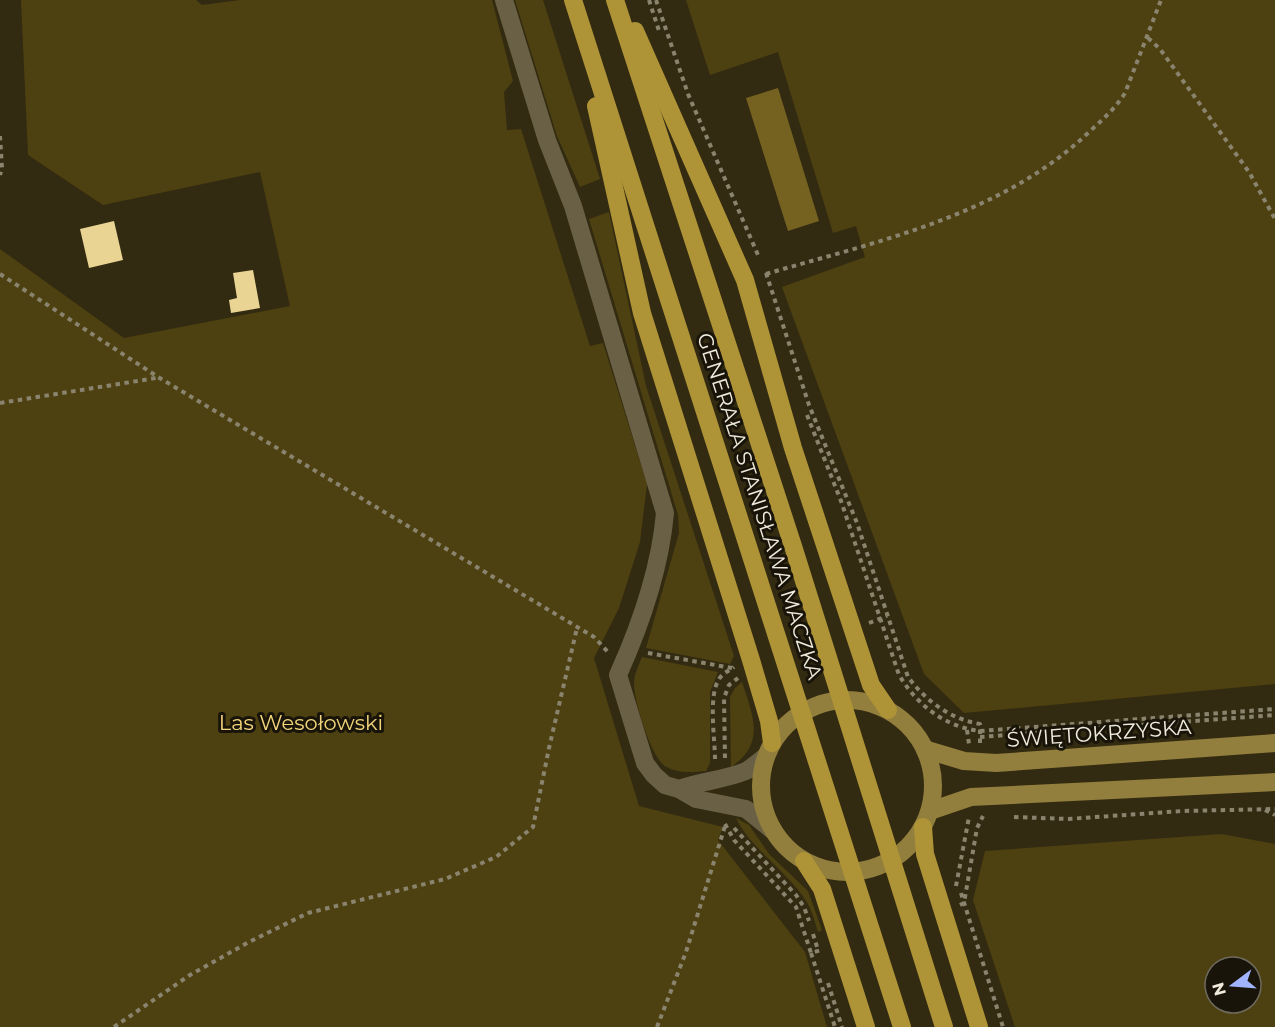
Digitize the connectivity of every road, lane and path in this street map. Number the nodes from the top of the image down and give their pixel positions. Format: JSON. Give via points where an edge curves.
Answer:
{"nodes":[{"id":1,"x":504,"y":0,"type":"edge"},
{"id":2,"x":615,"y":0,"type":"edge"},
{"id":3,"x":621,"y":0,"type":"edge"},
{"id":4,"x":656,"y":0,"type":"edge"},
{"id":5,"x":1161,"y":0,"type":"edge"},
{"id":6,"x":573,"y":2,"type":"edge"},
{"id":7,"x":1148,"y":38,"type":"junction"},
{"id":8,"x":0,"y":136,"type":"edge"},
{"id":9,"x":0,"y":175,"type":"edge"},
{"id":10,"x":1275,"y":219,"type":"edge"},
{"id":11,"x":0,"y":274,"type":"edge"},
{"id":12,"x":766,"y":274,"type":"junction"},
{"id":13,"x":745,"y":280,"type":"junction"},
{"id":14,"x":158,"y":377,"type":"junction"},
{"id":15,"x":0,"y":403,"type":"edge"},
{"id":16,"x":841,"y":501,"type":"dead end"},
{"id":17,"x":857,"y":523,"type":"junction"},
{"id":18,"x":849,"y":525,"type":"junction"},
{"id":19,"x":843,"y":527,"type":"dead end"},
{"id":20,"x":577,"y":628,"type":"junction"},
{"id":21,"x":884,"y":630,"type":"junction"},
{"id":22,"x":856,"y":639,"type":"junction"},
{"id":23,"x":630,"y":650,"type":"junction"},
{"id":24,"x":733,"y":668,"type":"dead end"},
{"id":25,"x":754,"y":672,"type":"junction"},
{"id":26,"x":618,"y":675,"type":"junction"},
{"id":27,"x":1275,"y":709,"type":"edge"},
{"id":28,"x":888,"y":710,"type":"junction"},
{"id":29,"x":1275,"y":715,"type":"edge"},
{"id":30,"x":980,"y":731,"type":"junction"},
{"id":31,"x":980,"y":737,"type":"dead end"},
{"id":32,"x":1275,"y":743,"type":"edge"},
{"id":33,"x":769,"y":749,"type":"junction"},
{"id":34,"x":927,"y":750,"type":"junction"},
{"id":35,"x":726,"y":778,"type":"junction"},
{"id":36,"x":1275,"y":782,"type":"edge"},
{"id":37,"x":679,"y":789,"type":"junction"},
{"id":38,"x":728,"y":806,"type":"junction"},
{"id":39,"x":1275,"y":809,"type":"edge"},
{"id":40,"x":1264,"y":810,"type":"junction"},
{"id":41,"x":1275,"y":815,"type":"edge"},
{"id":42,"x":983,"y":816,"type":"dead end"},
{"id":43,"x":994,"y":816,"type":"dead end"},
{"id":44,"x":1004,"y":817,"type":"dead end"},
{"id":45,"x":926,"y":819,"type":"junction"},
{"id":46,"x":726,"y":826,"type":"dead end"},
{"id":47,"x":772,"y":830,"type":"junction"},
{"id":48,"x":804,"y":861,"type":"junction"},
{"id":49,"x":957,"y":884,"type":"dead end"},
{"id":50,"x":811,"y":953,"type":"dead end"},
{"id":51,"x":822,"y":962,"type":"dead end"},
{"id":52,"x":825,"y":973,"type":"dead end"},
{"id":53,"x":114,"y":1027,"type":"edge"},
{"id":54,"x":657,"y":1027,"type":"edge"},
{"id":55,"x":835,"y":1027,"type":"edge"},
{"id":56,"x":842,"y":1027,"type":"edge"},
{"id":57,"x":866,"y":1027,"type":"edge"},
{"id":58,"x":902,"y":1027,"type":"edge"},
{"id":59,"x":944,"y":1027,"type":"edge"},
{"id":60,"x":979,"y":1027,"type":"edge"},
{"id":61,"x":1003,"y":1027,"type":"edge"}],
"edges":[{"from":1,"to":23,"type":"street","via":[[547,140],[573,206],[665,513],[663,536]]},
{"from":2,"to":59,"type":"highway","name":"GENERAŁA STANISŁAWA MACZKA"},
{"from":3,"to":13,"type":"highway"},
{"from":4,"to":12,"type":"path","via":[[688,94]]},
{"from":5,"to":7,"type":"path"},
{"from":6,"to":25,"type":"highway","via":[[642,313]]},
{"from":6,"to":58,"type":"highway","name":"GENERAŁA STANISŁAWA MACZKA"},
{"from":7,"to":10,"type":"path","via":[[1249,172]]},
{"from":7,"to":12,"type":"path","via":[[1116,107],[1072,148],[1020,184],[973,208],[900,235]]},
{"from":8,"to":9,"type":"path"},
{"from":11,"to":14,"type":"path"},
{"from":12,"to":13,"type":"path"},
{"from":12,"to":17,"type":"path","via":[[809,405]]},
{"from":13,"to":22,"type":"highway"},
{"from":14,"to":15,"type":"path"},
{"from":14,"to":20,"type":"path"},
{"from":16,"to":18,"type":"path"},
{"from":17,"to":18,"type":"path"},
{"from":17,"to":30,"type":"path","via":[[908,677],[945,712],[980,724]]},
{"from":18,"to":19,"type":"path"},
{"from":18,"to":21,"type":"path"},
{"from":20,"to":26,"type":"path","via":[[604,645]]},
{"from":20,"to":53,"type":"path","via":[[533,827],[496,857],[445,879],[308,913],[190,975]]},
{"from":21,"to":22,"type":"path"},
{"from":21,"to":30,"type":"path","via":[[899,675],[913,695],[947,723]]},
{"from":22,"to":28,"type":"highway","via":[[871,685]]},
{"from":23,"to":24,"type":"path"},
{"from":23,"to":26,"type":"street"},
{"from":25,"to":33,"type":"highway","via":[[769,721]]},
{"from":25,"to":35,"type":"path","via":[[738,677],[729,685],[724,698]]},
{"from":26,"to":37,"type":"street","via":[[645,763],[664,785]]},
{"from":27,"to":30,"type":"path"},
{"from":28,"to":33,"type":"main road","via":[[856,700],[821,704],[797,715]]},
{"from":28,"to":34,"type":"main road","via":[[910,726]]},
{"from":29,"to":31,"type":"path"},
{"from":32,"to":34,"type":"main road","name":"ŚWIĘTOKRZYSKA","via":[[996,763]]},
{"from":33,"to":35,"type":"street","via":[[748,770]]},
{"from":33,"to":47,"type":"main road","via":[[761,776],[764,808]]},
{"from":34,"to":45,"type":"main road","via":[[933,778]]},
{"from":35,"to":37,"type":"street"},
{"from":36,"to":45,"type":"main road","via":[[970,797]]},
{"from":37,"to":38,"type":"street","via":[[696,799]]},
{"from":38,"to":47,"type":"street","via":[[746,809]]},
{"from":38,"to":51,"type":"path","via":[[734,828],[804,907]]},
{"from":39,"to":40,"type":"path"},
{"from":40,"to":41,"type":"path"},
{"from":40,"to":44,"type":"path","via":[[1068,819]]},
{"from":42,"to":43,"type":"path"},
{"from":45,"to":48,"type":"main road","via":[[917,837],[902,853],[871,869],[830,871]]},
{"from":45,"to":60,"type":"highway","via":[[925,854]]},
{"from":46,"to":54,"type":"path","via":[[686,952]]},
{"from":47,"to":48,"type":"main road"},
{"from":48,"to":57,"type":"highway","via":[[822,889]]},
{"from":49,"to":61,"type":"path"},
{"from":50,"to":55,"type":"path"},
{"from":52,"to":56,"type":"path"}]}
